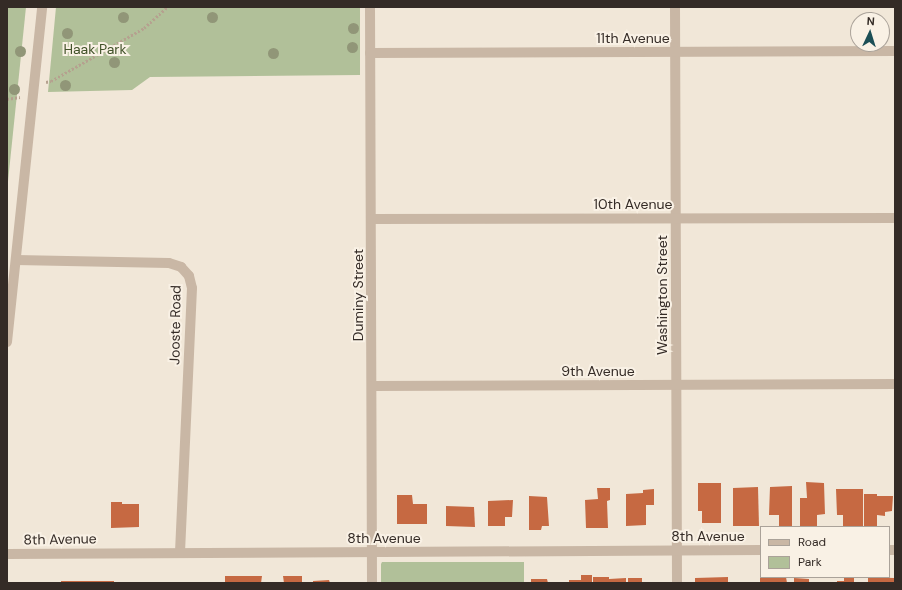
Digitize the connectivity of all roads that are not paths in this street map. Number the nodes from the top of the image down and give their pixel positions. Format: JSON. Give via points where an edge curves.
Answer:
{"nodes":[{"id":1,"x":42,"y":7,"type":"edge"},
{"id":2,"x":370,"y":7,"type":"edge"},
{"id":3,"x":675,"y":7,"type":"edge"},
{"id":4,"x":895,"y":51,"type":"edge"},
{"id":5,"x":675,"y":52,"type":"junction"},
{"id":6,"x":370,"y":53,"type":"junction"},
{"id":7,"x":676,"y":218,"type":"junction"},
{"id":8,"x":895,"y":218,"type":"edge"},
{"id":9,"x":371,"y":219,"type":"junction"},
{"id":10,"x":16,"y":260,"type":"junction"},
{"id":11,"x":7,"y":342,"type":"edge"},
{"id":12,"x":675,"y":384,"type":"junction"},
{"id":13,"x":895,"y":384,"type":"edge"},
{"id":14,"x":372,"y":386,"type":"junction"},
{"id":15,"x":677,"y":550,"type":"junction"},
{"id":16,"x":760,"y":550,"type":"edge"},
{"id":17,"x":180,"y":552,"type":"junction"},
{"id":18,"x":372,"y":552,"type":"junction"},
{"id":19,"x":7,"y":554,"type":"edge"},
{"id":20,"x":372,"y":583,"type":"edge"},
{"id":21,"x":677,"y":583,"type":"edge"}],
"edges":[{"from":1,"to":10,"type":"street"},
{"from":2,"to":6,"type":"street","name":"Duminy Street"},
{"from":3,"to":5,"type":"street","name":"Washington Street"},
{"from":4,"to":5,"type":"street","name":"11th Avenue"},
{"from":5,"to":6,"type":"street","name":"11th Avenue"},
{"from":5,"to":7,"type":"street","name":"Washington Street"},
{"from":6,"to":9,"type":"street","name":"Duminy Street"},
{"from":7,"to":8,"type":"street","name":"10th Avenue"},
{"from":7,"to":9,"type":"street","name":"10th Avenue"},
{"from":7,"to":12,"type":"street","name":"Washington Street"},
{"from":9,"to":14,"type":"street","name":"Duminy Street"},
{"from":10,"to":11,"type":"street"},
{"from":10,"to":17,"type":"street","name":"Jooste Road","via":[[169,263],[181,267],[189,276],[192,288]]},
{"from":12,"to":13,"type":"street","name":"9th Avenue"},
{"from":12,"to":14,"type":"street","name":"9th Avenue"},
{"from":12,"to":15,"type":"street","name":"Washington Street"},
{"from":14,"to":18,"type":"street","name":"Duminy Street"},
{"from":15,"to":16,"type":"street","name":"8th Avenue"},
{"from":15,"to":18,"type":"street","name":"8th Avenue"},
{"from":15,"to":21,"type":"street","name":"Washington Street"},
{"from":17,"to":18,"type":"street","name":"8th Avenue"},
{"from":17,"to":19,"type":"street","name":"8th Avenue"},
{"from":18,"to":20,"type":"street","name":"Duminy Street"}]}
